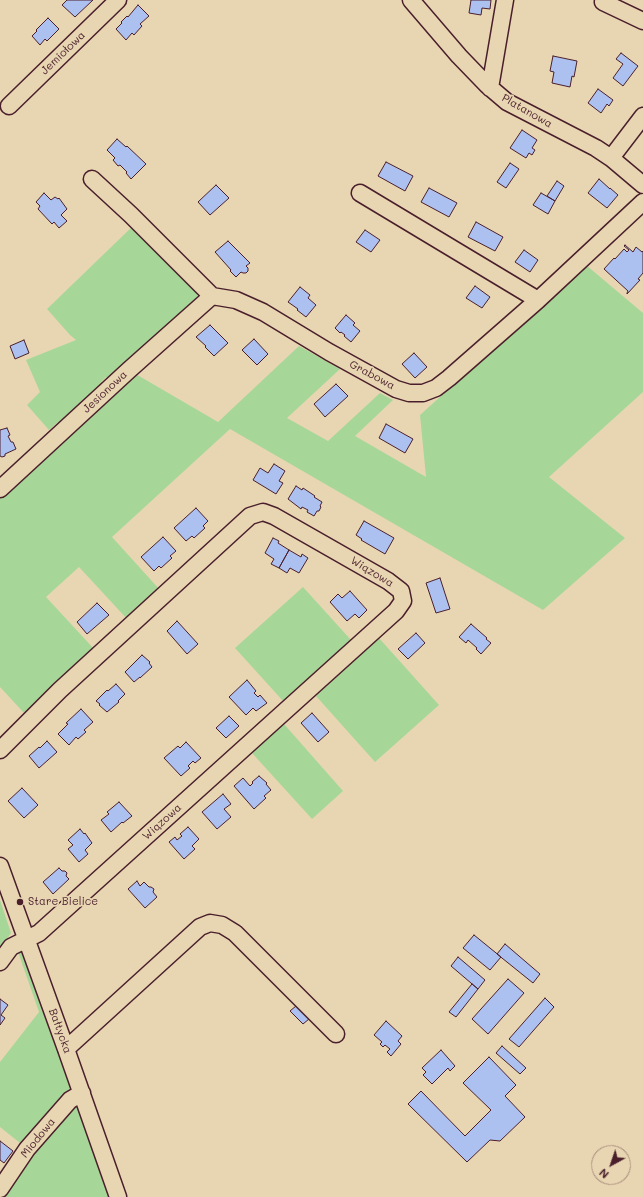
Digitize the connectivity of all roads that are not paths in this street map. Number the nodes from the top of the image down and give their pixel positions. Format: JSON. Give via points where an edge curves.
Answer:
{"nodes":[{"id":1,"x":118,"y":0,"type":"edge"},
{"id":2,"x":410,"y":0,"type":"edge"},
{"id":3,"x":504,"y":0,"type":"edge"},
{"id":4,"x":603,"y":2,"type":"dead end"},
{"id":5,"x":643,"y":21,"type":"edge"},
{"id":6,"x":490,"y":88,"type":"junction"},
{"id":7,"x":9,"y":106,"type":"dead end"},
{"id":8,"x":643,"y":116,"type":"edge"},
{"id":9,"x":611,"y":158,"type":"junction"},
{"id":10,"x":92,"y":179,"type":"dead end"},
{"id":11,"x":643,"y":185,"type":"edge"},
{"id":12,"x":360,"y":193,"type":"dead end"},
{"id":13,"x":643,"y":202,"type":"edge"},
{"id":14,"x":212,"y":296,"type":"junction"},
{"id":15,"x":538,"y":300,"type":"junction"},
{"id":16,"x":0,"y":490,"type":"edge"},
{"id":17,"x":0,"y":750,"type":"edge"},
{"id":18,"x":0,"y":866,"type":"edge"},
{"id":19,"x":26,"y":939,"type":"junction"},
{"id":20,"x":0,"y":962,"type":"edge"},
{"id":21,"x":336,"y":1034,"type":"dead end"},
{"id":22,"x":66,"y":1048,"type":"junction"},
{"id":23,"x":82,"y":1093,"type":"junction"},
{"id":24,"x":0,"y":1189,"type":"edge"},
{"id":25,"x":118,"y":1197,"type":"edge"}],
"edges":[{"from":1,"to":7,"type":"street","name":"Jemiołowa"},
{"from":2,"to":6,"type":"street","name":"Platanowa"},
{"from":3,"to":6,"type":"street"},
{"from":4,"to":5,"type":"street"},
{"from":6,"to":9,"type":"street","name":"Platanowa","via":[[507,102]]},
{"from":8,"to":9,"type":"street"},
{"from":9,"to":11,"type":"street","name":"Platanowa"},
{"from":10,"to":14,"type":"street"},
{"from":12,"to":15,"type":"street"},
{"from":13,"to":15,"type":"street","name":"Grabowa"},
{"from":14,"to":15,"type":"street","name":"Grabowa","via":[[236,300],[262,312],[396,389],[409,393],[423,393],[436,388]]},
{"from":14,"to":16,"type":"street","name":"Jesionowa"},
{"from":17,"to":19,"type":"street","name":"Wiązowa","via":[[60,690],[250,516],[263,512],[274,516],[388,580],[401,591],[403,601],[396,611],[39,933]]},
{"from":18,"to":19,"type":"street","name":"Bałtycka"},
{"from":19,"to":20,"type":"street","name":"Wiązowa","via":[[11,947]]},
{"from":19,"to":22,"type":"street","name":"Bałtycka"},
{"from":21,"to":22,"type":"street","via":[[235,933],[222,925],[210,923],[200,927]]},
{"from":22,"to":23,"type":"street","name":"Bałtycka"},
{"from":23,"to":24,"type":"street","name":"Miodowa","via":[[70,1100],[28,1149]]},
{"from":23,"to":25,"type":"street","name":"Bałtycka"}]}
